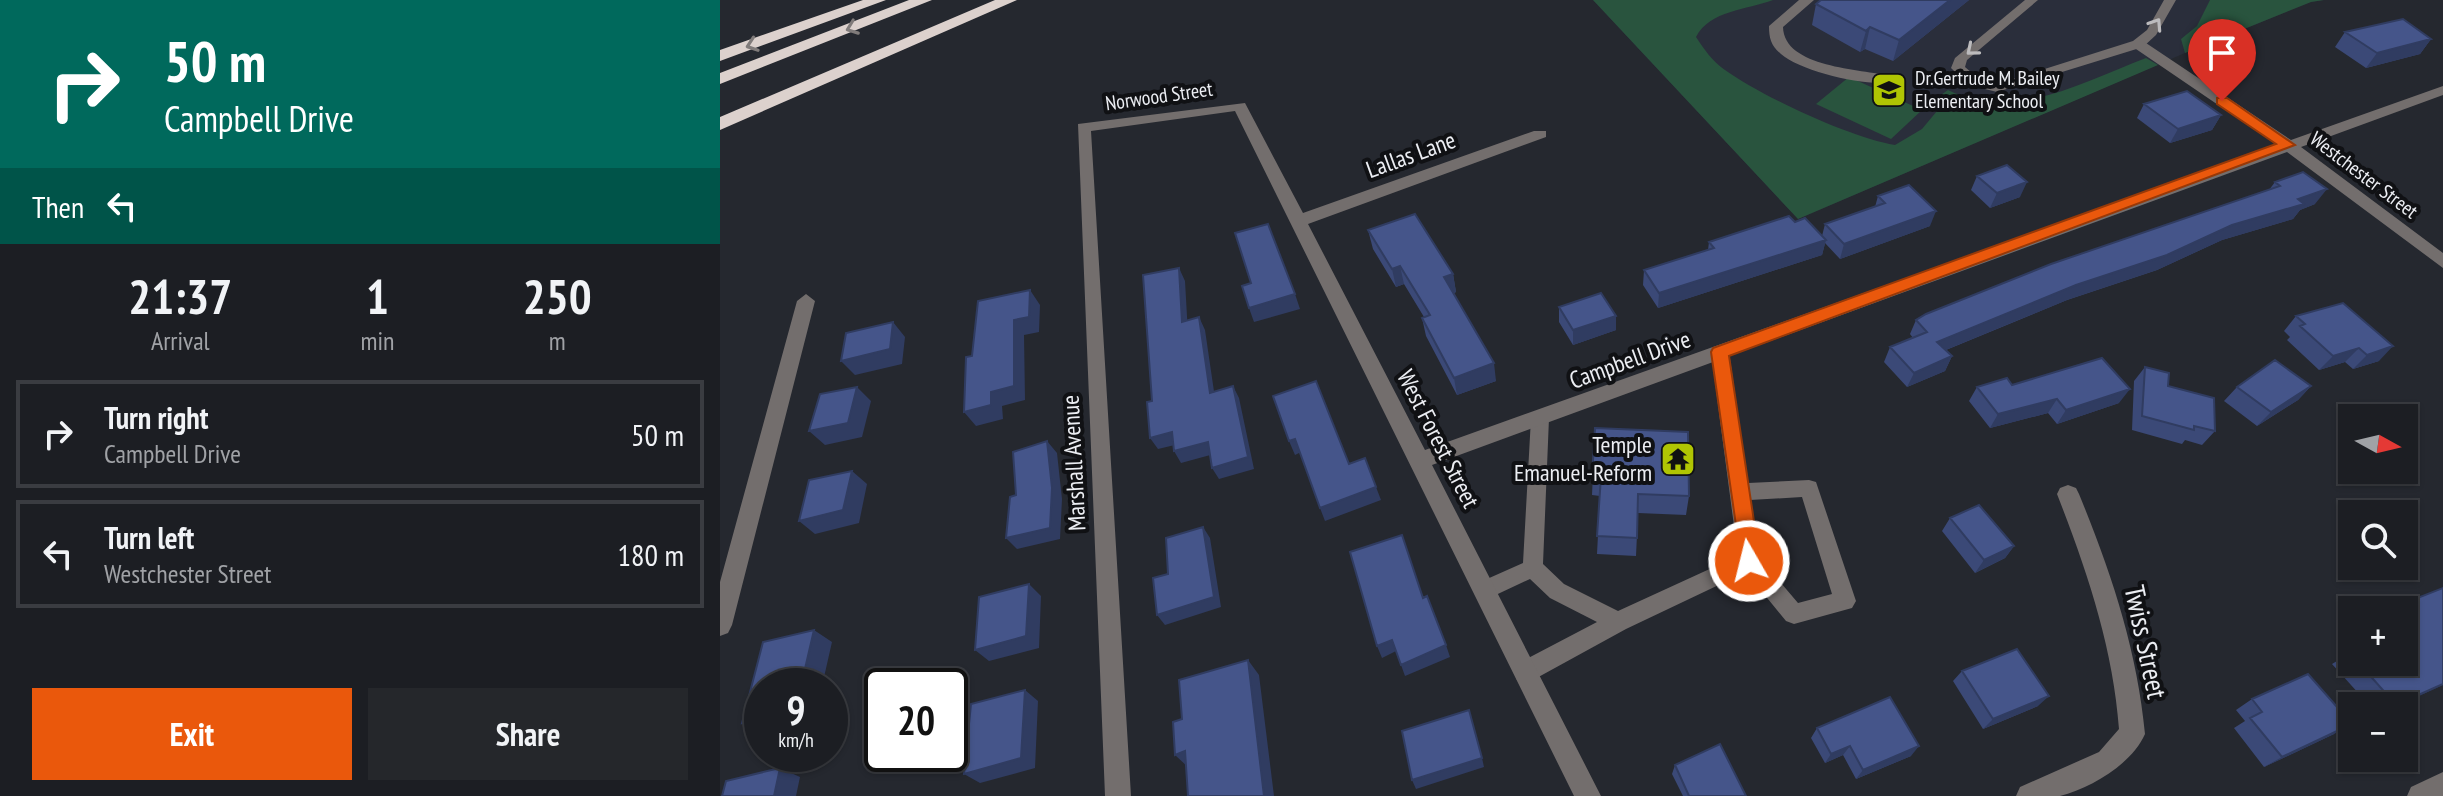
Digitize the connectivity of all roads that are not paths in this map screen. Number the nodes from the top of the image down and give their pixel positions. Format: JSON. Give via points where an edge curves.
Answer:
{"nodes":[{"id":1,"x":878,"y":0,"type":"edge"},
{"id":2,"x":924,"y":0,"type":"edge"},
{"id":3,"x":1007,"y":0,"type":"edge"},
{"id":4,"x":1807,"y":0,"type":"edge"},
{"id":5,"x":2032,"y":0,"type":"edge"},
{"id":6,"x":2170,"y":0,"type":"edge"},
{"id":7,"x":2138,"y":44,"type":"junction"},
{"id":8,"x":720,"y":56,"type":"edge"},
{"id":9,"x":720,"y":79,"type":"edge"},
{"id":10,"x":1886,"y":79,"type":"dead end"},
{"id":11,"x":2443,"y":90,"type":"edge"},
{"id":12,"x":1240,"y":106,"type":"joint"},
{"id":13,"x":720,"y":115,"type":"edge"},
{"id":14,"x":720,"y":124,"type":"edge"},
{"id":15,"x":1083,"y":127,"type":"joint"},
{"id":16,"x":1540,"y":134,"type":"dead end"},
{"id":17,"x":2288,"y":145,"type":"junction"},
{"id":18,"x":1298,"y":221,"type":"junction"},
{"id":19,"x":2443,"y":262,"type":"edge"},
{"id":20,"x":806,"y":301,"type":"dead end"},
{"id":21,"x":1720,"y":352,"type":"junction"},
{"id":22,"x":1540,"y":418,"type":"junction"},
{"id":23,"x":1420,"y":461,"type":"junction"},
{"id":24,"x":1739,"y":492,"type":"junction"},
{"id":25,"x":2068,"y":494,"type":"dead end"},
{"id":26,"x":1749,"y":561,"type":"junction"},
{"id":27,"x":1533,"y":568,"type":"junction"},
{"id":28,"x":1485,"y":590,"type":"junction"},
{"id":29,"x":1618,"y":622,"type":"junction"},
{"id":30,"x":720,"y":625,"type":"edge"},
{"id":31,"x":1525,"y":672,"type":"junction"},
{"id":32,"x":2443,"y":785,"type":"edge"},
{"id":33,"x":1118,"y":796,"type":"edge"},
{"id":34,"x":1588,"y":796,"type":"edge"},
{"id":35,"x":2029,"y":796,"type":"edge"},
{"id":36,"x":2420,"y":796,"type":"edge"}],
"edges":[{"from":1,"to":8,"type":"highway","one_way":true},
{"from":2,"to":9,"type":"highway","one_way":true},
{"from":3,"to":13,"type":"highway"},
{"from":3,"to":14,"type":"highway"},
{"from":4,"to":10,"type":"street","via":[[1776,26],[1776,40],[1784,51],[1823,67]]},
{"from":5,"to":7,"type":"lane","one_way":true,"via":[[1961,58],[1958,68],[1966,78],[1997,88]]},
{"from":7,"to":6,"type":"lane","one_way":true,"via":[[2152,32]]},
{"from":7,"to":17,"type":"street","name":"Westchester Street"},
{"from":11,"to":17,"type":"street","name":"Campbell Drive"},
{"from":12,"to":15,"type":"street","name":"Norwood Street"},
{"from":12,"to":18,"type":"street","name":"West Forest Street"},
{"from":15,"to":33,"type":"street","name":"Marshall Avenue"},
{"from":16,"to":18,"type":"street","name":"Lallas Lane"},
{"from":17,"to":19,"type":"street","name":"Westchester Street"},
{"from":17,"to":21,"type":"street","name":"Campbell Drive"},
{"from":18,"to":23,"type":"street","name":"West Forest Street"},
{"from":20,"to":30,"type":"street"},
{"from":21,"to":22,"type":"street","name":"Campbell Drive"},
{"from":21,"to":24,"type":"lane"},
{"from":22,"to":23,"type":"street","name":"Campbell Drive"},
{"from":22,"to":27,"type":"lane"},
{"from":23,"to":28,"type":"street","name":"West Forest Street"},
{"from":24,"to":26,"type":"lane"},
{"from":24,"to":26,"type":"lane","via":[[1809,488],[1845,601],[1794,614]]},
{"from":25,"to":35,"type":"street","name":"Twiss Street","via":[[2106,589],[2126,667],[2132,734],[2108,761]]},
{"from":26,"to":29,"type":"lane"},
{"from":27,"to":28,"type":"lane"},
{"from":27,"to":29,"type":"lane","via":[[1557,591]]},
{"from":28,"to":31,"type":"street","name":"West Forest Street"},
{"from":29,"to":31,"type":"lane"},
{"from":31,"to":34,"type":"street","name":"West Forest Street"},
{"from":32,"to":36,"type":"street"}]}
